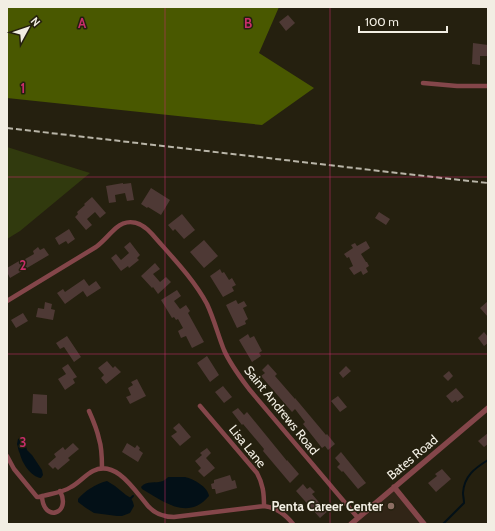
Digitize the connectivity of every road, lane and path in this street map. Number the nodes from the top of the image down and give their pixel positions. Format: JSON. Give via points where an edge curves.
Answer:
{"nodes":[{"id":1,"x":423,"y":84,"type":"dead end"},
{"id":2,"x":488,"y":86,"type":"edge"},
{"id":3,"x":7,"y":301,"type":"edge"},
{"id":4,"x":200,"y":406,"type":"dead end"},
{"id":5,"x":488,"y":408,"type":"edge"},
{"id":6,"x":89,"y":411,"type":"dead end"},
{"id":7,"x":7,"y":456,"type":"edge"},
{"id":8,"x":102,"y":468,"type":"junction"},
{"id":9,"x":394,"y":487,"type":"junction"},
{"id":10,"x":60,"y":491,"type":"junction"},
{"id":11,"x":42,"y":496,"type":"junction"},
{"id":12,"x":264,"y":506,"type":"junction"},
{"id":13,"x":358,"y":518,"type":"junction"},
{"id":14,"x":422,"y":522,"type":"edge"},
{"id":15,"x":292,"y":524,"type":"edge"},
{"id":16,"x":351,"y":524,"type":"edge"}],
"edges":[{"from":1,"to":2,"type":"street"},
{"from":3,"to":13,"type":"street","name":"Saint Andrews Road","via":[[102,243],[120,225],[131,222],[141,224],[199,291],[238,375]]},
{"from":4,"to":12,"type":"street","name":"Lisa Lane","via":[[257,473],[263,485]]},
{"from":5,"to":9,"type":"street","name":"Bates Road"},
{"from":6,"to":8,"type":"street","via":[[99,438]]},
{"from":7,"to":11,"type":"street","via":[[35,495]]},
{"from":8,"to":10,"type":"street","via":[[92,471],[72,487]]},
{"from":8,"to":12,"type":"street","via":[[113,470],[123,477],[152,510],[161,516],[174,517]]},
{"from":9,"to":13,"type":"street","name":"Bates Road"},
{"from":9,"to":14,"type":"street"},
{"from":10,"to":11,"type":"street"},
{"from":10,"to":11,"type":"street","via":[[63,503],[56,512],[48,512],[45,509]]},
{"from":12,"to":15,"type":"street","via":[[278,510]]},
{"from":13,"to":16,"type":"street","name":"Bates Road"}]}
